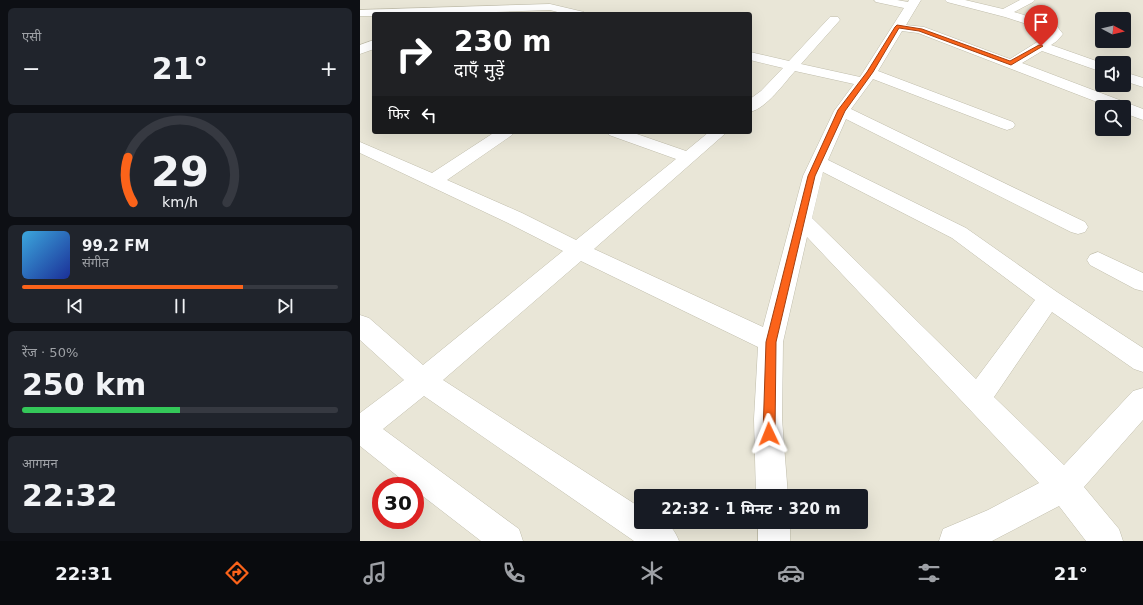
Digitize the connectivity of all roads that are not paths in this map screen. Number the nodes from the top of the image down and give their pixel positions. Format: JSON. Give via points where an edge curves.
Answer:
{"nodes":[{"id":1,"x":880,"y":0,"type":"edge"},
{"id":2,"x":951,"y":0,"type":"edge"},
{"id":3,"x":1029,"y":0,"type":"edge"},
{"id":4,"x":913,"y":3,"type":"edge"},
{"id":5,"x":503,"y":4,"type":"edge"},
{"id":6,"x":445,"y":12,"type":"edge"},
{"id":7,"x":571,"y":12,"type":"edge"},
{"id":8,"x":360,"y":13,"type":"edge"},
{"id":9,"x":372,"y":13,"type":"edge"},
{"id":10,"x":1009,"y":14,"type":"junction"},
{"id":11,"x":834,"y":20,"type":"dead end"},
{"id":12,"x":897,"y":27,"type":"junction"},
{"id":13,"x":372,"y":45,"type":"edge"},
{"id":14,"x":1041,"y":46,"type":"junction"},
{"id":15,"x":360,"y":50,"type":"edge"},
{"id":16,"x":752,"y":56,"type":"edge"},
{"id":17,"x":1011,"y":64,"type":"junction"},
{"id":18,"x":1095,"y":65,"type":"edge"},
{"id":19,"x":793,"y":66,"type":"junction"},
{"id":20,"x":1131,"y":79,"type":"edge"},
{"id":21,"x":1143,"y":83,"type":"edge"},
{"id":22,"x":856,"y":91,"type":"junction"},
{"id":23,"x":752,"y":105,"type":"edge"},
{"id":24,"x":1133,"y":108,"type":"edge"},
{"id":25,"x":1007,"y":125,"type":"dead end"},
{"id":26,"x":503,"y":134,"type":"edge"},
{"id":27,"x":621,"y":134,"type":"edge"},
{"id":28,"x":716,"y":134,"type":"edge"},
{"id":29,"x":360,"y":147,"type":"edge"},
{"id":30,"x":687,"y":157,"type":"junction"},
{"id":31,"x":818,"y":162,"type":"junction"},
{"id":32,"x":434,"y":180,"type":"junction"},
{"id":33,"x":801,"y":219,"type":"junction"},
{"id":34,"x":1078,"y":227,"type":"dead end"},
{"id":35,"x":579,"y":251,"type":"junction"},
{"id":36,"x":1098,"y":260,"type":"dead end"},
{"id":37,"x":1143,"y":283,"type":"edge"},
{"id":38,"x":1049,"y":298,"type":"junction"},
{"id":39,"x":360,"y":325,"type":"edge"},
{"id":40,"x":771,"y":342,"type":"junction"},
{"id":41,"x":1143,"y":360,"type":"edge"},
{"id":42,"x":423,"y":381,"type":"junction"},
{"id":43,"x":977,"y":400,"type":"junction"},
{"id":44,"x":1143,"y":400,"type":"edge"},
{"id":45,"x":360,"y":430,"type":"edge"},
{"id":46,"x":1064,"y":487,"type":"junction"},
{"id":47,"x":772,"y":489,"type":"edge"},
{"id":48,"x":774,"y":529,"type":"edge"},
{"id":49,"x":507,"y":541,"type":"edge"},
{"id":50,"x":663,"y":541,"type":"edge"},
{"id":51,"x":774,"y":541,"type":"edge"},
{"id":52,"x":955,"y":541,"type":"edge"},
{"id":53,"x":1107,"y":541,"type":"edge"}],
"edges":[{"from":1,"to":4,"type":"street"},
{"from":2,"to":10,"type":"street"},
{"from":3,"to":10,"type":"street","via":[[1008,10]]},
{"from":4,"to":12,"type":"street"},
{"from":5,"to":6,"type":"street"},
{"from":5,"to":7,"type":"street","via":[[550,7]]},
{"from":8,"to":9,"type":"street"},
{"from":10,"to":14,"type":"street","via":[[1052,28],[1057,34]]},
{"from":11,"to":19,"type":"street"},
{"from":12,"to":17,"type":"street","via":[[920,30]]},
{"from":12,"to":22,"type":"street"},
{"from":13,"to":15,"type":"street"},
{"from":14,"to":17,"type":"street"},
{"from":14,"to":18,"type":"street"},
{"from":16,"to":19,"type":"street"},
{"from":17,"to":24,"type":"street"},
{"from":19,"to":22,"type":"street"},
{"from":19,"to":23,"type":"street"},
{"from":20,"to":21,"type":"street"},
{"from":22,"to":25,"type":"street"},
{"from":22,"to":31,"type":"street"},
{"from":22,"to":34,"type":"street"},
{"from":26,"to":32,"type":"street"},
{"from":27,"to":30,"type":"street"},
{"from":28,"to":30,"type":"street"},
{"from":29,"to":32,"type":"street"},
{"from":30,"to":35,"type":"street"},
{"from":31,"to":33,"type":"street"},
{"from":31,"to":38,"type":"street","via":[[958,233]]},
{"from":32,"to":35,"type":"street"},
{"from":33,"to":40,"type":"street"},
{"from":33,"to":43,"type":"street"},
{"from":35,"to":40,"type":"street"},
{"from":35,"to":42,"type":"street"},
{"from":36,"to":37,"type":"street"},
{"from":38,"to":41,"type":"street"},
{"from":38,"to":43,"type":"street"},
{"from":39,"to":42,"type":"street"},
{"from":40,"to":47,"type":"street","via":[[768,419]]},
{"from":42,"to":45,"type":"street"},
{"from":42,"to":50,"type":"street"},
{"from":43,"to":46,"type":"street"},
{"from":44,"to":46,"type":"street"},
{"from":45,"to":49,"type":"street"},
{"from":46,"to":52,"type":"street"},
{"from":46,"to":53,"type":"street"},
{"from":48,"to":51,"type":"street"}]}
